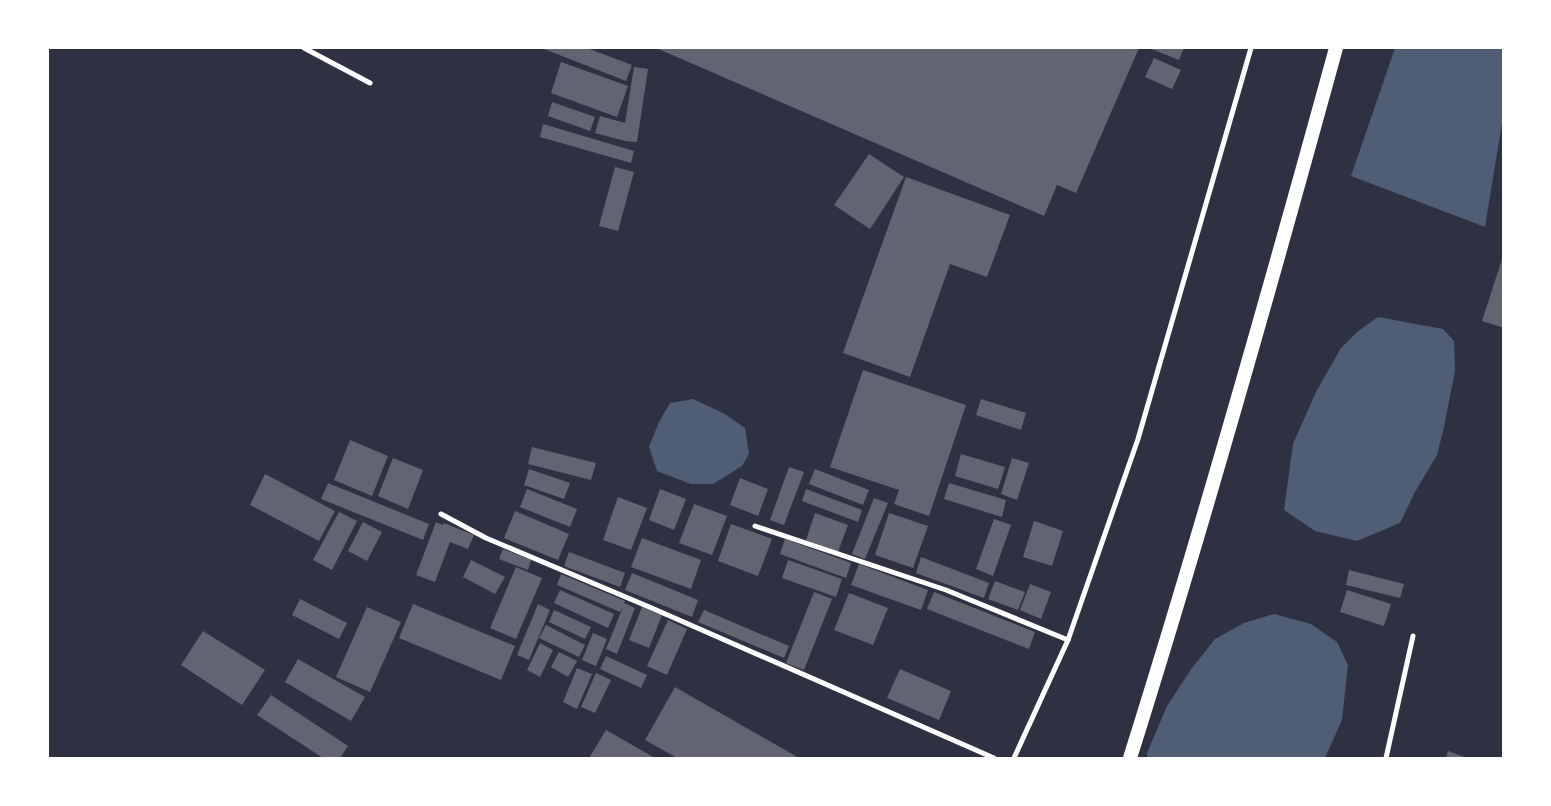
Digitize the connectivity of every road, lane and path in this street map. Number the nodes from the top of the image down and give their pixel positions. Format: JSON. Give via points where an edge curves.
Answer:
{"nodes":[{"id":1,"x":304,"y":48,"type":"edge"},
{"id":2,"x":1251,"y":48,"type":"edge"},
{"id":3,"x":1336,"y":48,"type":"edge"},
{"id":4,"x":370,"y":84,"type":"dead end"},
{"id":5,"x":441,"y":514,"type":"dead end"},
{"id":6,"x":755,"y":526,"type":"dead end"},
{"id":7,"x":1413,"y":636,"type":"dead end"},
{"id":8,"x":1068,"y":640,"type":"junction"},
{"id":9,"x":994,"y":758,"type":"edge"},
{"id":10,"x":1014,"y":758,"type":"edge"},
{"id":11,"x":1130,"y":758,"type":"edge"},
{"id":12,"x":1386,"y":758,"type":"edge"}],
"edges":[{"from":1,"to":4,"type":"street"},
{"from":2,"to":8,"type":"street","via":[[1138,439]]},
{"from":3,"to":11,"type":"highway","via":[[1168,640]]},
{"from":5,"to":9,"type":"street","via":[[486,538]]},
{"from":6,"to":8,"type":"street","via":[[946,590]]},
{"from":7,"to":12,"type":"street"},
{"from":8,"to":10,"type":"street"}]}
